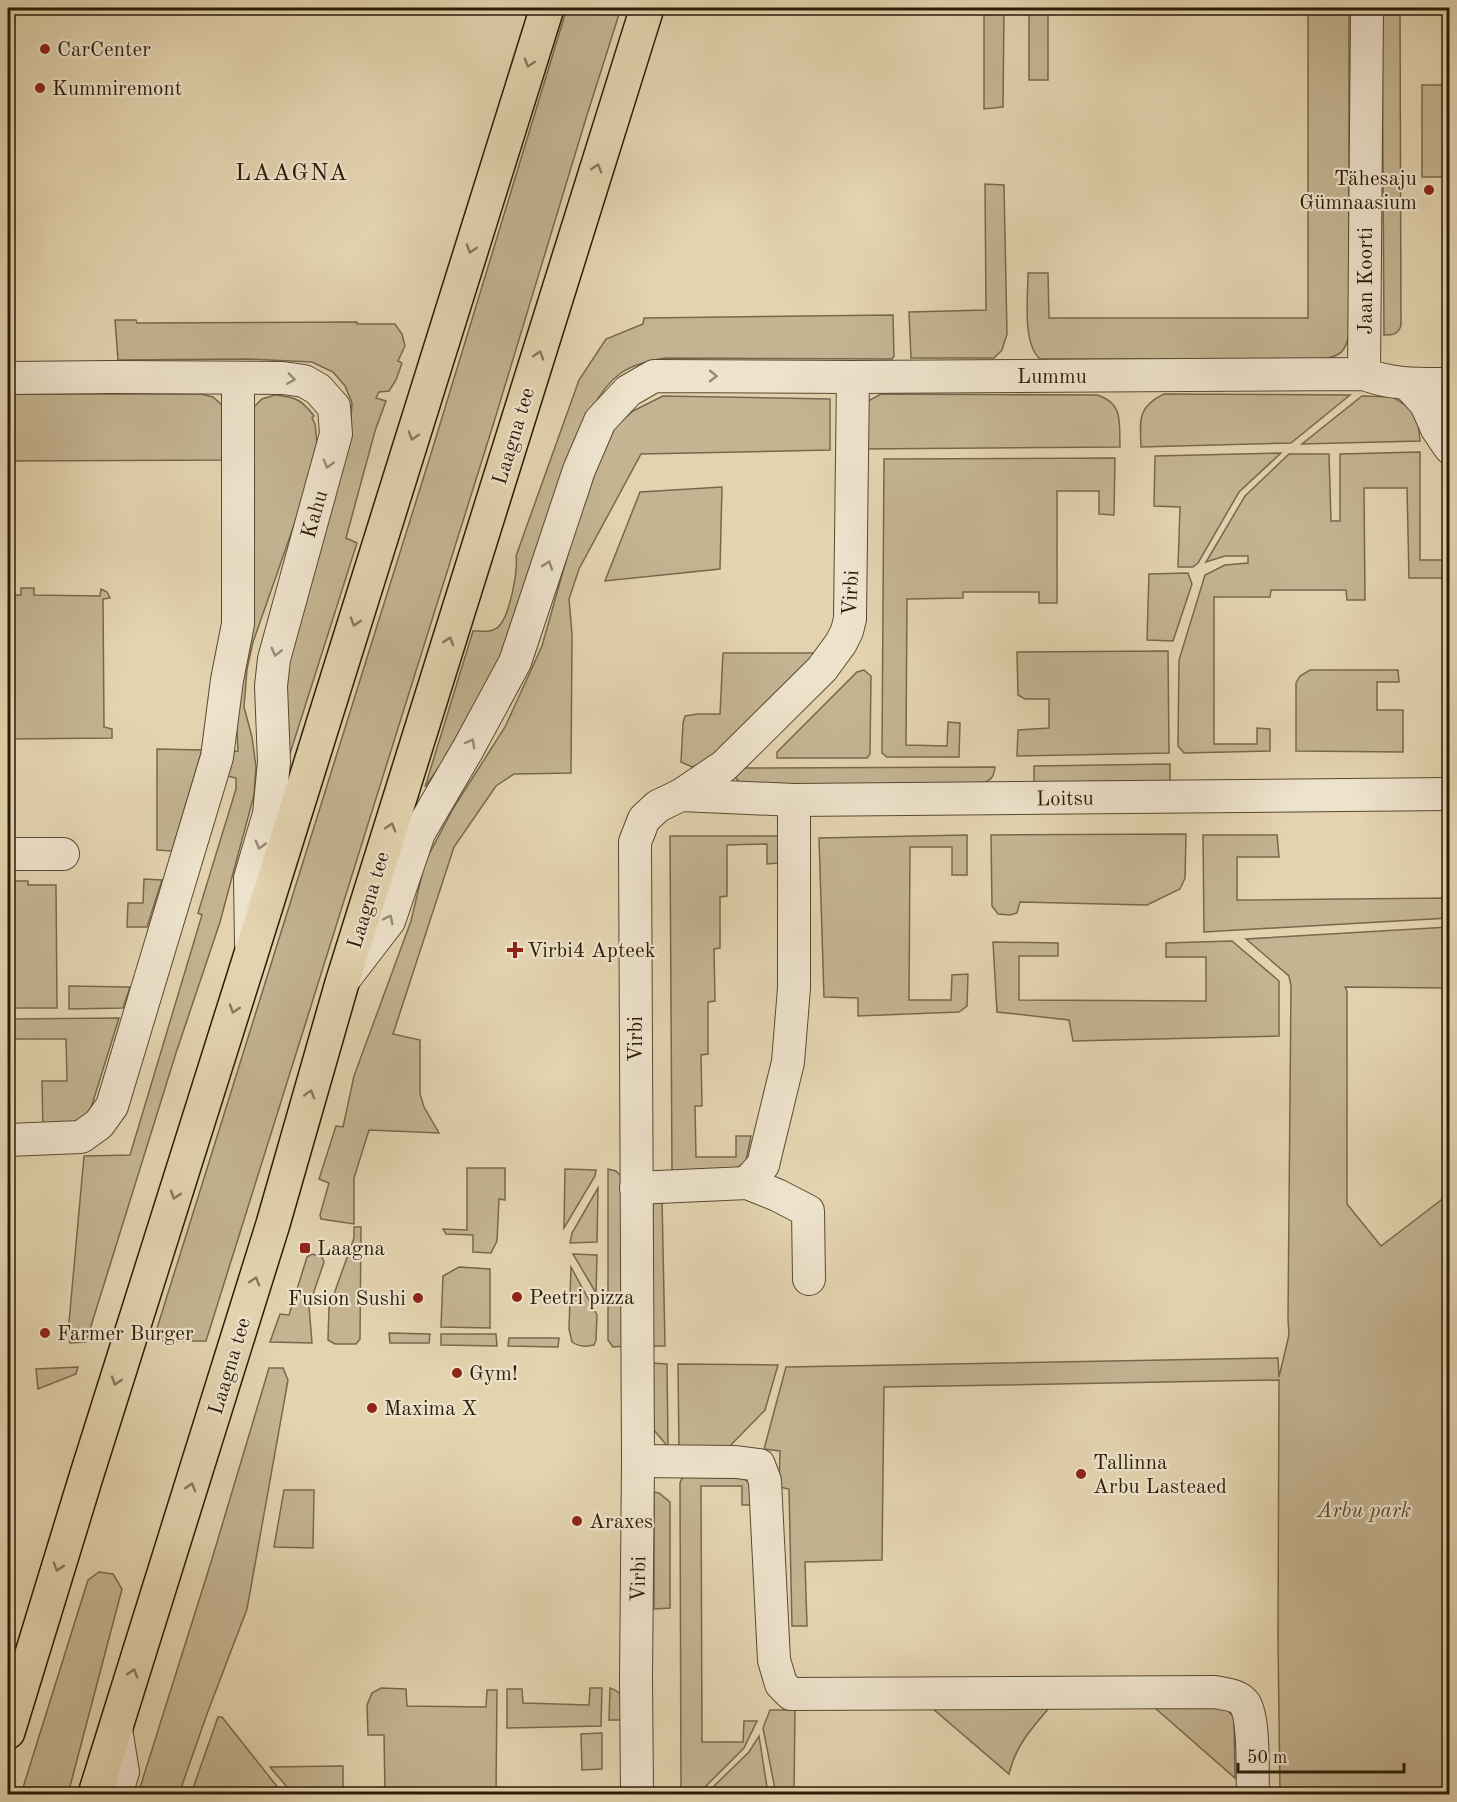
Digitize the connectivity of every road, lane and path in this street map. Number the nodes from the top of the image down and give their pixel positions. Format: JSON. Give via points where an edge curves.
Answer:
{"nodes":[{"id":1,"x":546,"y":8,"type":"edge"},
{"id":2,"x":648,"y":8,"type":"edge"},
{"id":3,"x":1366,"y":8,"type":"edge"},
{"id":4,"x":1364,"y":374,"type":"junction"},
{"id":5,"x":854,"y":377,"type":"junction"},
{"id":6,"x":8,"y":378,"type":"edge"},
{"id":7,"x":238,"y":378,"type":"junction"},
{"id":8,"x":1408,"y":384,"type":"junction"},
{"id":9,"x":1449,"y":384,"type":"edge"},
{"id":10,"x":1449,"y":448,"type":"edge"},
{"id":11,"x":1449,"y":794,"type":"edge"},
{"id":12,"x":681,"y":795,"type":"junction"},
{"id":13,"x":794,"y":800,"type":"junction"},
{"id":14,"x":8,"y":854,"type":"edge"},
{"id":15,"x":63,"y":854,"type":"dead end"},
{"id":16,"x":251,"y":954,"type":"junction"},
{"id":17,"x":342,"y":983,"type":"junction"},
{"id":18,"x":8,"y":1140,"type":"edge"},
{"id":19,"x":747,"y":1183,"type":"junction"},
{"id":20,"x":636,"y":1188,"type":"junction"},
{"id":21,"x":809,"y":1279,"type":"dead end"},
{"id":22,"x":638,"y":1461,"type":"junction"},
{"id":23,"x":116,"y":1729,"type":"junction"},
{"id":24,"x":8,"y":1732,"type":"edge"},
{"id":25,"x":95,"y":1794,"type":"edge"},
{"id":26,"x":116,"y":1794,"type":"edge"},
{"id":27,"x":638,"y":1794,"type":"edge"},
{"id":28,"x":1253,"y":1794,"type":"edge"}],
"edges":[{"from":1,"to":16,"type":"main road","one_way":true},
{"from":17,"to":2,"type":"main road","name":"Laagna tee","one_way":true},
{"from":3,"to":4,"type":"street","name":"Jaan Koorti"},
{"from":4,"to":5,"type":"street","name":"Lummu"},
{"from":4,"to":8,"type":"street","name":"Lummu"},
{"from":5,"to":12,"type":"street","name":"Virbi","via":[[847,631],[822,669],[724,766]]},
{"from":17,"to":5,"type":"street","name":"Lummu","one_way":true,"via":[[390,921],[419,832],[515,662],[579,470],[600,421],[628,391],[654,376]]},
{"from":6,"to":7,"type":"street","name":"Kahu"},
{"from":7,"to":16,"type":"street","name":"Kahu","one_way":true,"via":[[304,381],[318,389],[334,407],[336,434],[274,659],[274,762],[269,814],[250,878]]},
{"from":7,"to":18,"type":"street","via":[[238,624],[217,757],[112,1106],[99,1124],[81,1137]]},
{"from":8,"to":9,"type":"street","name":"Lummu"},
{"from":8,"to":10,"type":"street","via":[[1426,404]]},
{"from":11,"to":13,"type":"street","name":"Loitsu"},
{"from":12,"to":13,"type":"street","name":"Loitsu"},
{"from":12,"to":20,"type":"street","name":"Virbi","via":[[658,806],[644,819],[635,842]]},
{"from":13,"to":19,"type":"street","via":[[794,988],[788,1062],[764,1165]]},
{"from":14,"to":15,"type":"street"},
{"from":16,"to":24,"type":"main road","one_way":true},
{"from":23,"to":17,"type":"main road","name":"Laagna tee","one_way":true,"via":[[273,1224]]},
{"from":19,"to":20,"type":"street"},
{"from":19,"to":21,"type":"street","via":[[808,1211]]},
{"from":20,"to":22,"type":"street","name":"Virbi"},
{"from":22,"to":27,"type":"street","name":"Virbi"},
{"from":22,"to":28,"type":"street","via":[[759,1465],[765,1481],[774,1660],[781,1684],[791,1694],[1232,1695],[1244,1703],[1250,1720]]},
{"from":23,"to":25,"type":"main road","name":"Laagna tee"},
{"from":23,"to":26,"type":"street","via":[[123,1772]]}]}
